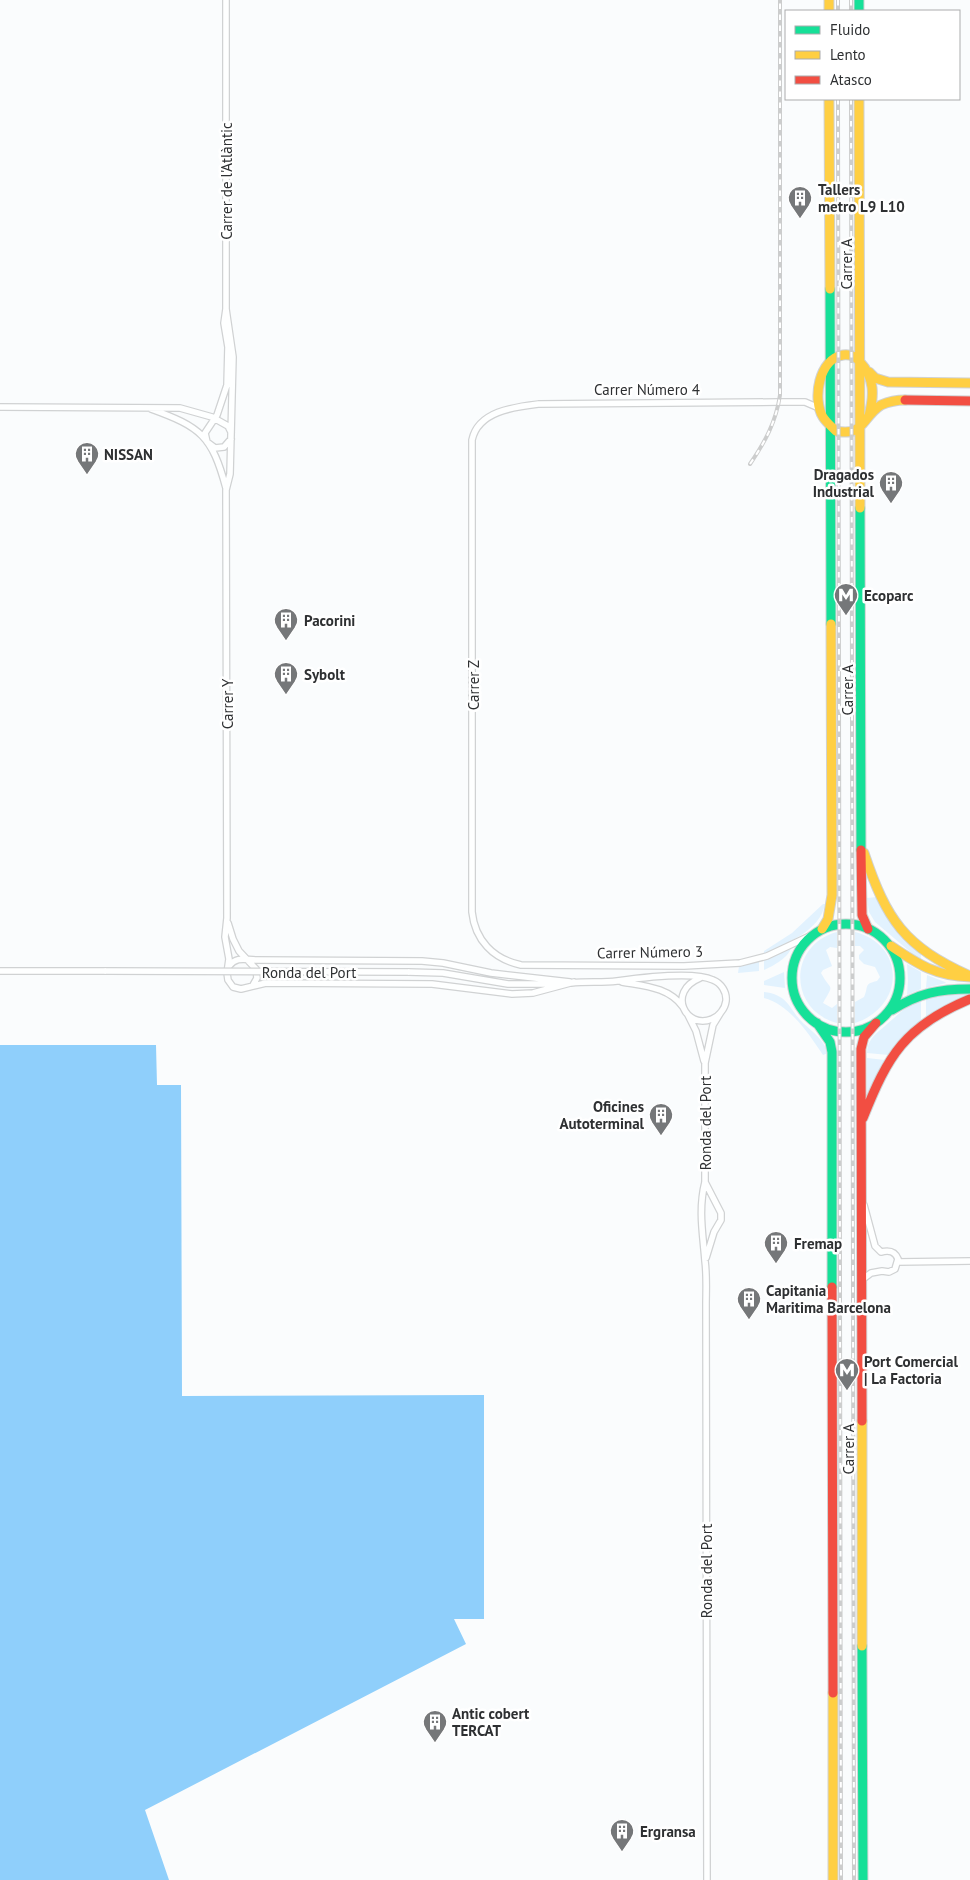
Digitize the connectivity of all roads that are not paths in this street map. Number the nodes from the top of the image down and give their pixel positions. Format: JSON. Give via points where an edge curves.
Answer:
{"nodes":[{"id":1,"x":226,"y":0,"type":"edge"},
{"id":2,"x":829,"y":100,"type":"edge"},
{"id":3,"x":860,"y":100,"type":"edge"},
{"id":4,"x":226,"y":309,"type":"junction"},
{"id":5,"x":860,"y":360,"type":"junction"},
{"id":6,"x":830,"y":362,"type":"junction"},
{"id":7,"x":869,"y":372,"type":"junction"},
{"id":8,"x":970,"y":383,"type":"edge"},
{"id":9,"x":970,"y":401,"type":"edge"},
{"id":10,"x":0,"y":407,"type":"edge"},
{"id":11,"x":148,"y":408,"type":"junction"},
{"id":12,"x":819,"y":408,"type":"junction"},
{"id":13,"x":869,"y":416,"type":"junction"},
{"id":14,"x":215,"y":418,"type":"junction"},
{"id":15,"x":225,"y":424,"type":"junction"},
{"id":16,"x":479,"y":424,"type":"joint"},
{"id":17,"x":210,"y":426,"type":"junction"},
{"id":18,"x":831,"y":426,"type":"junction"},
{"id":19,"x":860,"y":428,"type":"junction"},
{"id":20,"x":231,"y":436,"type":"junction"},
{"id":21,"x":208,"y":442,"type":"junction"},
{"id":22,"x":226,"y":490,"type":"junction"},
{"id":23,"x":861,"y":844,"type":"junction"},
{"id":24,"x":227,"y":918,"type":"junction"},
{"id":25,"x":868,"y":929,"type":"junction"},
{"id":26,"x":819,"y":931,"type":"junction"},
{"id":27,"x":484,"y":944,"type":"joint"},
{"id":28,"x":888,"y":944,"type":"junction"},
{"id":29,"x":248,"y":960,"type":"junction"},
{"id":30,"x":228,"y":968,"type":"junction"},
{"id":31,"x":0,"y":971,"type":"edge"},
{"id":32,"x":970,"y":977,"type":"edge"},
{"id":33,"x":700,"y":978,"type":"junction"},
{"id":34,"x":616,"y":981,"type":"junction"},
{"id":35,"x":574,"y":982,"type":"junction"},
{"id":36,"x":249,"y":988,"type":"junction"},
{"id":37,"x":970,"y":989,"type":"edge"},
{"id":38,"x":970,"y":999,"type":"edge"},
{"id":39,"x":685,"y":1011,"type":"junction"},
{"id":40,"x":721,"y":1012,"type":"junction"},
{"id":41,"x":888,"y":1013,"type":"junction"},
{"id":42,"x":816,"y":1023,"type":"junction"},
{"id":43,"x":876,"y":1023,"type":"junction"},
{"id":44,"x":705,"y":1063,"type":"junction"},
{"id":45,"x":862,"y":1123,"type":"junction"},
{"id":46,"x":705,"y":1182,"type":"junction"},
{"id":47,"x":862,"y":1198,"type":"junction"},
{"id":48,"x":705,"y":1261,"type":"junction"},
{"id":49,"x":970,"y":1261,"type":"edge"},
{"id":50,"x":898,"y":1262,"type":"junction"},
{"id":51,"x":863,"y":1279,"type":"junction"},
{"id":52,"x":707,"y":1880,"type":"edge"},
{"id":53,"x":833,"y":1880,"type":"edge"},
{"id":54,"x":863,"y":1880,"type":"edge"}],
"edges":[{"from":1,"to":4,"type":"street","name":"Carrer de l'Atlàntic"},
{"from":2,"to":6,"type":"main road","name":"Carrer A"},
{"from":3,"to":5,"type":"main road","name":"Carrer A"},
{"from":4,"to":14,"type":"street","name":"Carrer de l'Atlàntic","via":[[227,385]]},
{"from":4,"to":20,"type":"street","via":[[232,345]]},
{"from":5,"to":6,"type":"main road","via":[[845,354]]},
{"from":5,"to":7,"type":"main road"},
{"from":5,"to":19,"type":"main road","name":"Carrer A"},
{"from":6,"to":12,"type":"main road","via":[[822,372],[817,388]]},
{"from":6,"to":18,"type":"main road","name":"Carrer A"},
{"from":7,"to":8,"type":"main road","via":[[888,382]]},
{"from":7,"to":13,"type":"main road","via":[[874,397]]},
{"from":9,"to":13,"type":"main road","via":[[898,400],[883,405]]},
{"from":10,"to":11,"type":"street"},
{"from":11,"to":14,"type":"street","via":[[186,408]]},
{"from":11,"to":21,"type":"street","via":[[184,421]]},
{"from":12,"to":16,"type":"street","name":"Carrer Número 4","via":[[805,402],[538,404],[498,412]]},
{"from":12,"to":18,"type":"main road"},
{"from":13,"to":19,"type":"main road"},
{"from":14,"to":15,"type":"street"},
{"from":14,"to":17,"type":"street","name":"Carrer de l'Atlàntic"},
{"from":15,"to":17,"type":"street","via":[[219,422]]},
{"from":15,"to":20,"type":"street"},
{"from":16,"to":27,"type":"street","name":"Carrer Z","via":[[472,440],[472,912],[475,928]]},
{"from":17,"to":21,"type":"street","via":[[206,433]]},
{"from":18,"to":19,"type":"main road","via":[[843,433]]},
{"from":18,"to":26,"type":"main road","name":"Carrer A","via":[[832,903],[828,919]]},
{"from":19,"to":23,"type":"main road","name":"Carrer A"},
{"from":20,"to":21,"type":"street","via":[[227,445],[219,448]]},
{"from":20,"to":22,"type":"street","via":[[230,474]]},
{"from":21,"to":22,"type":"street"},
{"from":22,"to":24,"type":"street","name":"Carrer Y"},
{"from":23,"to":25,"type":"main road","name":"Carrer A","via":[[862,911]]},
{"from":23,"to":32,"type":"main road","via":[[880,897],[900,930],[926,954]]},
{"from":24,"to":29,"type":"street","via":[[234,943]]},
{"from":24,"to":30,"type":"street"},
{"from":25,"to":26,"type":"main road","via":[[844,923]]},
{"from":25,"to":28,"type":"main road"},
{"from":26,"to":27,"type":"street","name":"Carrer Número 3","via":[[754,960],[691,966],[520,965],[503,959]]},
{"from":26,"to":42,"type":"main road","via":[[798,953],[792,977],[801,1009]]},
{"from":28,"to":32,"type":"main road","via":[[939,975]]},
{"from":28,"to":41,"type":"main road","via":[[896,958],[901,980],[899,995]]},
{"from":29,"to":30,"type":"street","via":[[236,960]]},
{"from":29,"to":35,"type":"street","via":[[422,961]]},
{"from":29,"to":36,"type":"street","via":[[257,973],[256,982]]},
{"from":30,"to":36,"type":"street","via":[[227,977],[233,987]]},
{"from":31,"to":35,"type":"street","name":"Ronda del Port","bridge":true,"via":[[408,972],[443,973],[508,984]]},
{"from":33,"to":34,"type":"street","via":[[642,977]]},
{"from":33,"to":39,"type":"street","via":[[684,989]]},
{"from":33,"to":40,"type":"street","via":[[712,979],[723,988],[726,1000]]},
{"from":34,"to":35,"type":"street","name":"Ronda del Port"},
{"from":34,"to":39,"type":"street","name":"Carrer Número 3","via":[[660,990],[674,997]]},
{"from":35,"to":36,"type":"street","via":[[525,994],[432,984],[266,983]]},
{"from":37,"to":41,"type":"main road","via":[[923,993]]},
{"from":38,"to":45,"type":"main road","via":[[938,1013],[902,1042],[889,1060]]},
{"from":39,"to":40,"type":"street","via":[[696,1020],[706,1021]]},
{"from":39,"to":44,"type":"street","via":[[696,1031]]},
{"from":40,"to":44,"type":"street","via":[[713,1025]]},
{"from":41,"to":43,"type":"main road"},
{"from":42,"to":43,"type":"main road","via":[[847,1032]]},
{"from":42,"to":53,"type":"main road","name":"Carrer A","via":[[830,1042],[832,1052]]},
{"from":43,"to":45,"type":"main road","name":"Carrer A","via":[[864,1037],[861,1049]]},
{"from":44,"to":46,"type":"street","name":"Ronda del Port"},
{"from":45,"to":47,"type":"main road","name":"Carrer A"},
{"from":46,"to":48,"type":"street","name":"Ronda del Port","via":[[701,1196]]},
{"from":46,"to":48,"type":"street","name":"Ronda del Port","via":[[721,1213],[721,1220]]},
{"from":47,"to":50,"type":"street","via":[[875,1246],[881,1252],[894,1253]]},
{"from":47,"to":51,"type":"main road","name":"Carrer A"},
{"from":48,"to":52,"type":"street","name":"Ronda del Port"},
{"from":49,"to":50,"type":"street"},
{"from":50,"to":51,"type":"street","via":[[892,1271],[871,1273]]},
{"from":51,"to":54,"type":"main road","name":"Carrer A"}]}
